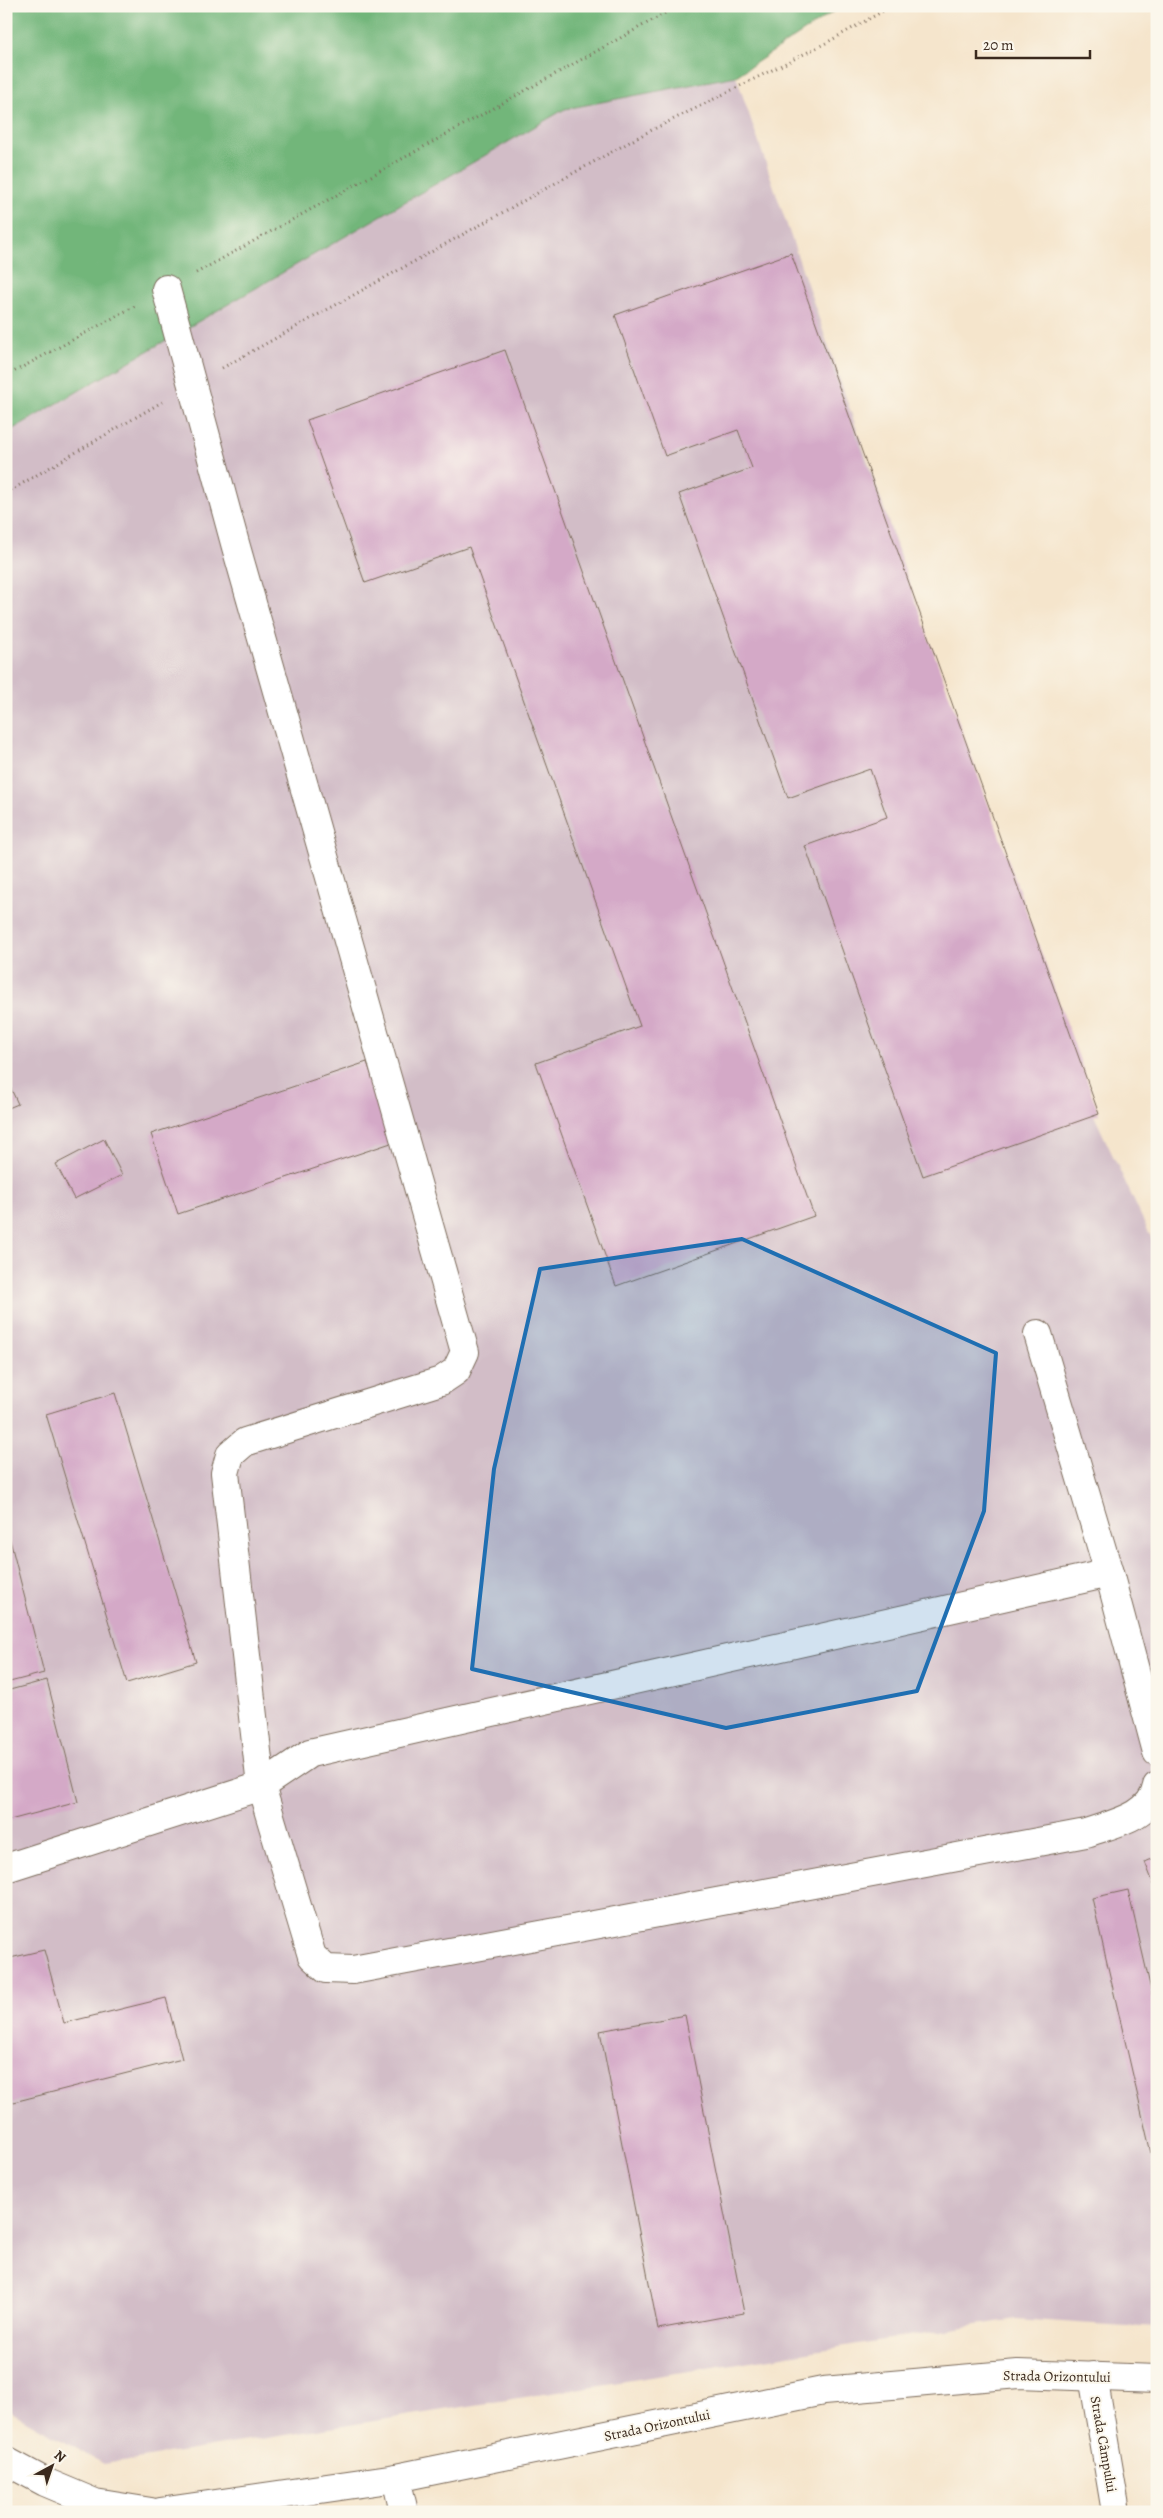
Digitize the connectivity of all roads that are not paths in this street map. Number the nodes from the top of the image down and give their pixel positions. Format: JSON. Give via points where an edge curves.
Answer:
{"nodes":[{"id":1,"x":166,"y":290,"type":"road end"},
{"id":2,"x":1038,"y":1334,"type":"dead end"},
{"id":3,"x":1109,"y":1573,"type":"junction"},
{"id":4,"x":1157,"y":1752,"type":"edge"},
{"id":5,"x":261,"y":1786,"type":"junction"},
{"id":6,"x":1157,"y":1786,"type":"edge"},
{"id":7,"x":6,"y":1868,"type":"edge"},
{"id":8,"x":1093,"y":2376,"type":"junction"},
{"id":9,"x":1157,"y":2379,"type":"edge"},
{"id":10,"x":6,"y":2461,"type":"edge"},
{"id":11,"x":396,"y":2478,"type":"junction"},
{"id":12,"x":151,"y":2512,"type":"edge"},
{"id":13,"x":160,"y":2512,"type":"edge"},
{"id":14,"x":404,"y":2512,"type":"edge"},
{"id":15,"x":1116,"y":2512,"type":"edge"}],
"edges":[{"from":1,"to":5,"type":"street","via":[[236,547],[466,1352],[456,1371],[441,1381],[244,1442],[230,1455],[225,1473]]},
{"from":2,"to":3,"type":"street"},
{"from":3,"to":4,"type":"street"},
{"from":3,"to":5,"type":"street","via":[[310,1753]]},
{"from":5,"to":6,"type":"street","via":[[312,1956],[326,1969],[353,1970],[1086,1833],[1136,1816],[1156,1794]]},
{"from":5,"to":7,"type":"street"},
{"from":8,"to":9,"type":"street","name":"Strada Orizontului"},
{"from":8,"to":11,"type":"street","name":"Strada Orizontului","via":[[1018,2374],[823,2390]]},
{"from":8,"to":15,"type":"street","name":"Strada Câmpului"},
{"from":10,"to":12,"type":"street","via":[[95,2503]]},
{"from":11,"to":13,"type":"street","name":"Strada Orizontului"},
{"from":11,"to":14,"type":"street"}]}
